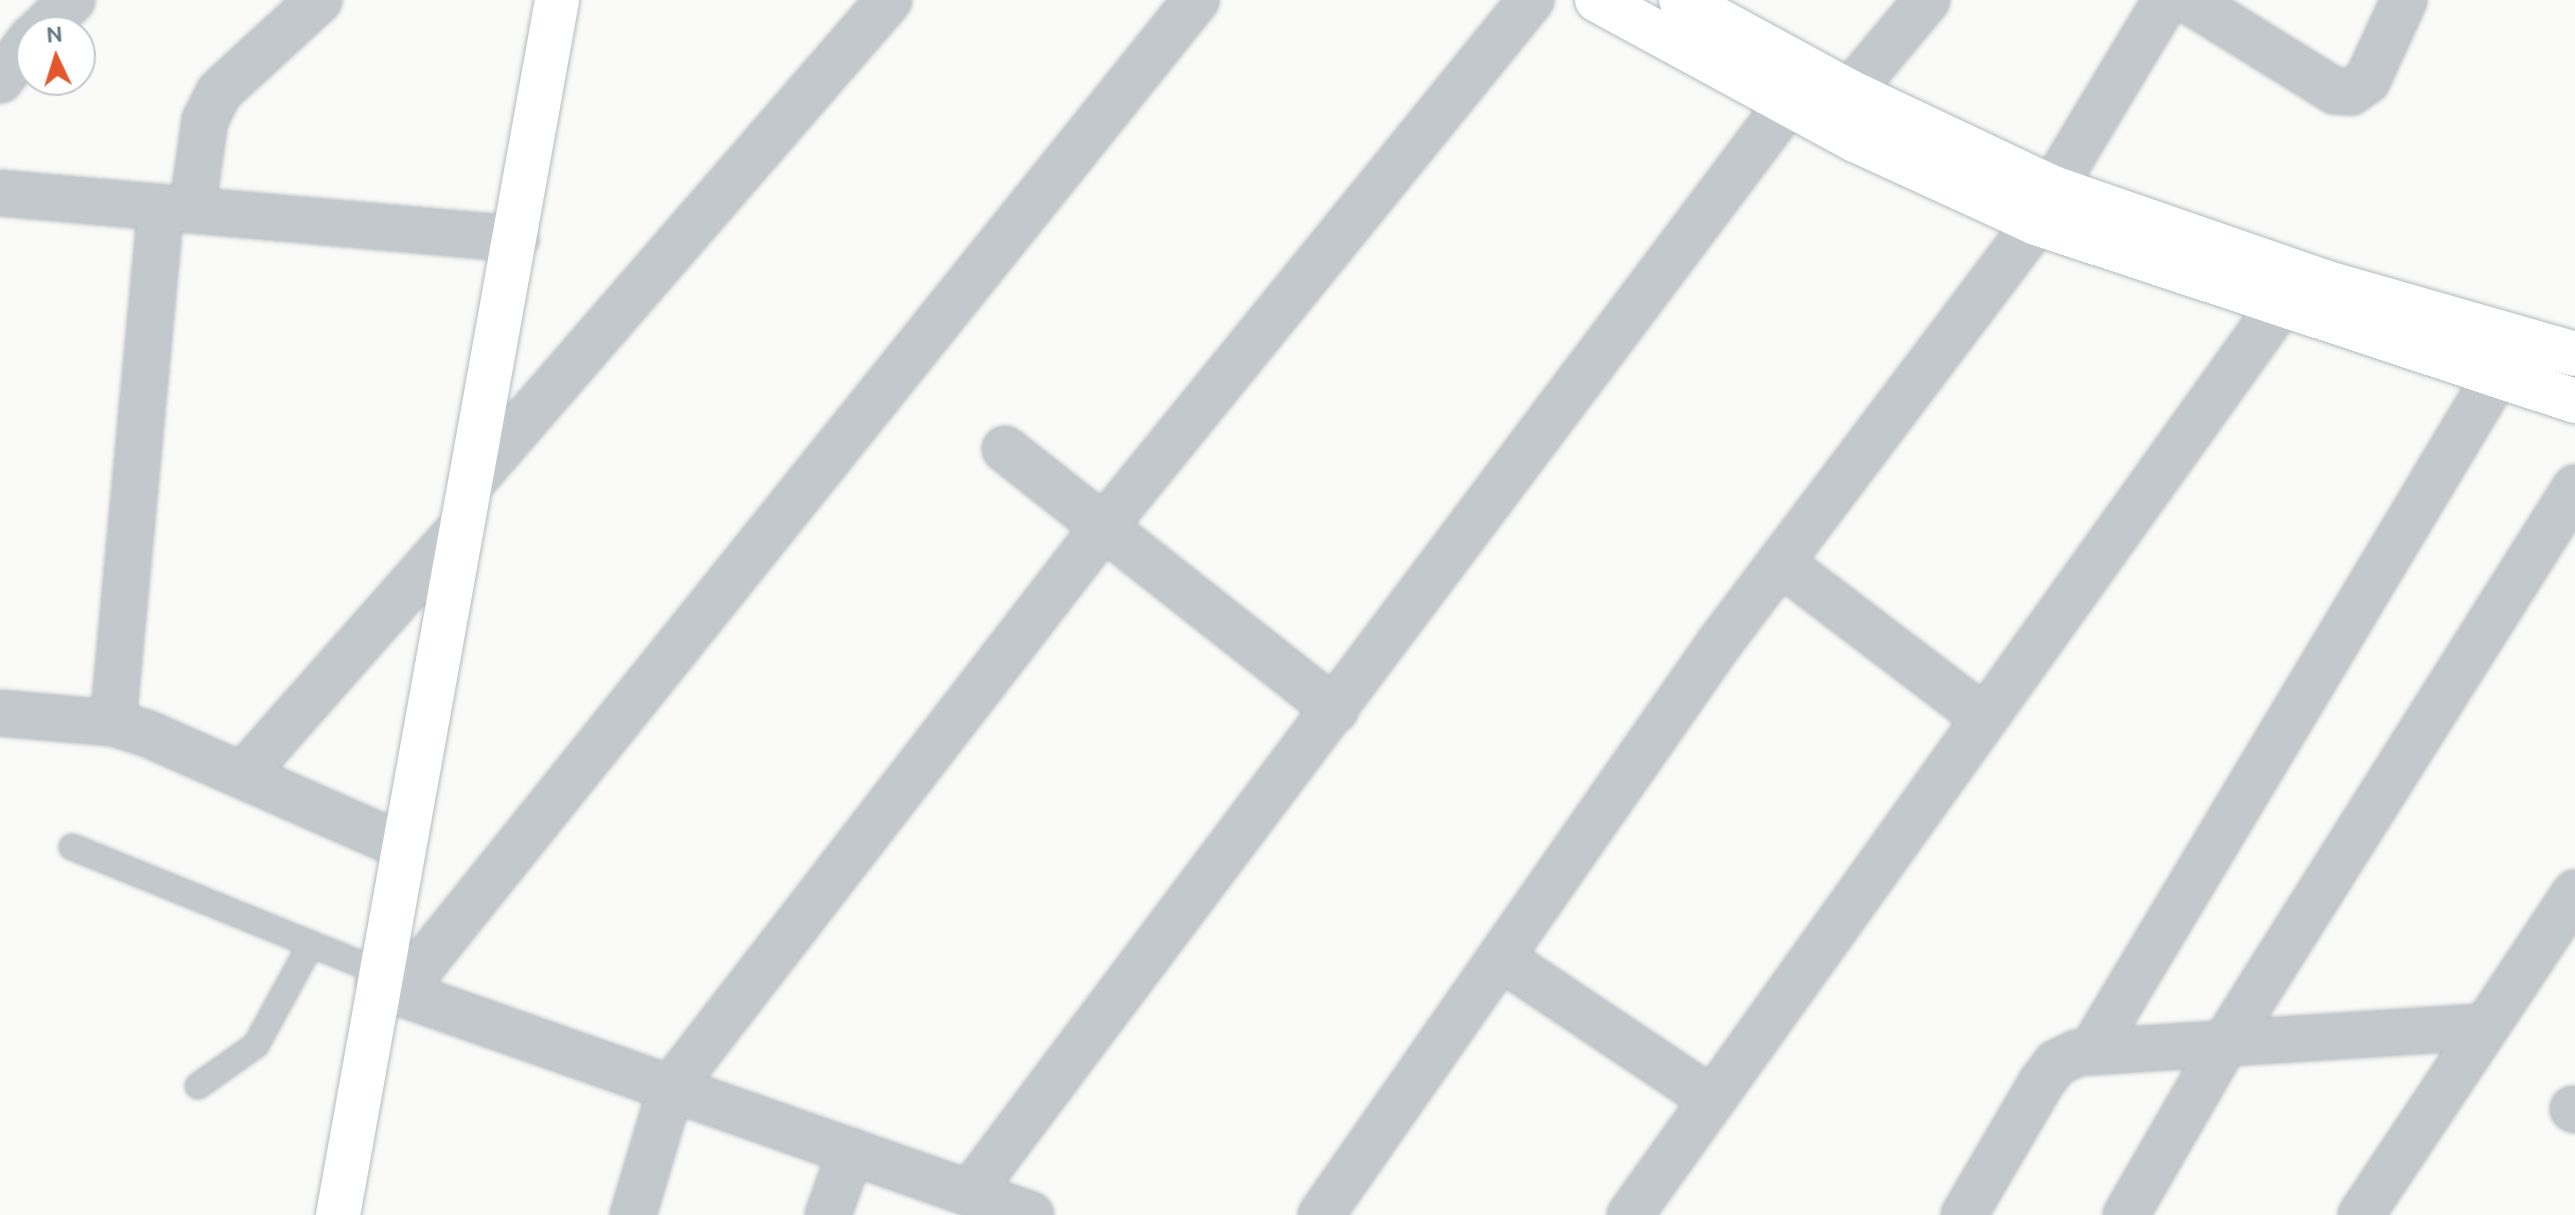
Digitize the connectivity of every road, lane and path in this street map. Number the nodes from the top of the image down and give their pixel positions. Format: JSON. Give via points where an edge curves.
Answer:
{"nodes":[{"id":1,"x":72,"y":0,"type":"edge"},
{"id":2,"x":319,"y":0,"type":"edge"},
{"id":3,"x":557,"y":0,"type":"edge"},
{"id":4,"x":889,"y":0,"type":"edge"},
{"id":5,"x":1196,"y":0,"type":"edge"},
{"id":6,"x":1531,"y":0,"type":"edge"},
{"id":7,"x":1597,"y":0,"type":"edge"},
{"id":8,"x":1927,"y":0,"type":"edge"},
{"id":9,"x":2166,"y":0,"type":"edge"},
{"id":10,"x":2188,"y":0,"type":"edge"},
{"id":11,"x":2404,"y":0,"type":"edge"},
{"id":12,"x":1687,"y":1,"type":"edge"},
{"id":13,"x":56,"y":16,"type":"edge"},
{"id":14,"x":16,"y":59,"type":"edge"},
{"id":15,"x":0,"y":80,"type":"edge"},
{"id":16,"x":1850,"y":92,"type":"junction"},
{"id":17,"x":1788,"y":103,"type":"junction"},
{"id":18,"x":0,"y":193,"type":"edge"},
{"id":19,"x":2045,"y":205,"type":"junction"},
{"id":20,"x":176,"y":209,"type":"junction"},
{"id":21,"x":516,"y":239,"type":"junction"},
{"id":22,"x":2280,"y":305,"type":"junction"},
{"id":23,"x":2575,"y":354,"type":"edge"},
{"id":24,"x":2496,"y":376,"type":"junction"},
{"id":25,"x":2575,"y":401,"type":"edge"},
{"id":26,"x":1005,"y":449,"type":"dead end"},
{"id":27,"x":470,"y":484,"type":"junction"},
{"id":28,"x":2575,"y":488,"type":"edge"},
{"id":29,"x":1106,"y":524,"type":"junction"},
{"id":30,"x":461,"y":528,"type":"junction"},
{"id":31,"x":1781,"y":563,"type":"junction"},
{"id":32,"x":1335,"y":710,"type":"junction"},
{"id":33,"x":0,"y":713,"type":"edge"},
{"id":34,"x":1983,"y":717,"type":"junction"},
{"id":35,"x":113,"y":723,"type":"junction"},
{"id":36,"x":244,"y":774,"type":"junction"},
{"id":37,"x":402,"y":846,"type":"junction"},
{"id":38,"x":72,"y":847,"type":"dead end"},
{"id":39,"x":2575,"y":893,"type":"edge"},
{"id":40,"x":311,"y":944,"type":"junction"},
{"id":41,"x":1501,"y":958,"type":"junction"},
{"id":42,"x":386,"y":983,"type":"junction"},
{"id":43,"x":2484,"y":1027,"type":"junction"},
{"id":44,"x":2227,"y":1040,"type":"junction"},
{"id":45,"x":2092,"y":1050,"type":"junction"},
{"id":46,"x":198,"y":1086,"type":"dead end"},
{"id":47,"x":671,"y":1088,"type":"junction"},
{"id":48,"x":1710,"y":1098,"type":"junction"},
{"id":49,"x":851,"y":1151,"type":"junction"},
{"id":50,"x":970,"y":1193,"type":"junction"},
{"id":51,"x":338,"y":1215,"type":"edge"},
{"id":52,"x":633,"y":1215,"type":"edge"},
{"id":53,"x":828,"y":1215,"type":"edge"},
{"id":54,"x":1030,"y":1215,"type":"edge"},
{"id":55,"x":1321,"y":1215,"type":"edge"},
{"id":56,"x":1630,"y":1215,"type":"edge"},
{"id":57,"x":1964,"y":1215,"type":"edge"},
{"id":58,"x":2126,"y":1215,"type":"edge"},
{"id":59,"x":2361,"y":1215,"type":"edge"}],
"edges":[{"from":1,"to":13,"type":"street"},
{"from":2,"to":20,"type":"street","via":[[219,92]]},
{"from":3,"to":21,"type":"main road"},
{"from":4,"to":27,"type":"street"},
{"from":5,"to":42,"type":"street"},
{"from":6,"to":29,"type":"street"},
{"from":7,"to":17,"type":"main road"},
{"from":8,"to":16,"type":"street"},
{"from":9,"to":19,"type":"street"},
{"from":10,"to":11,"type":"street","via":[[2335,91],[2351,92],[2367,81]]},
{"from":12,"to":16,"type":"main road"},
{"from":14,"to":15,"type":"street"},
{"from":16,"to":19,"type":"main road"},
{"from":17,"to":19,"type":"main road"},
{"from":17,"to":32,"type":"street"},
{"from":18,"to":20,"type":"street"},
{"from":19,"to":22,"type":"main road"},
{"from":19,"to":23,"type":"main road"},
{"from":19,"to":31,"type":"street"},
{"from":20,"to":21,"type":"street"},
{"from":20,"to":35,"type":"street"},
{"from":21,"to":27,"type":"main road"},
{"from":22,"to":24,"type":"main road"},
{"from":22,"to":34,"type":"street"},
{"from":24,"to":25,"type":"main road"},
{"from":24,"to":45,"type":"street"},
{"from":26,"to":29,"type":"street"},
{"from":27,"to":30,"type":"main road"},
{"from":28,"to":44,"type":"street"},
{"from":29,"to":32,"type":"street"},
{"from":29,"to":47,"type":"street"},
{"from":30,"to":36,"type":"street"},
{"from":30,"to":37,"type":"main road"},
{"from":31,"to":34,"type":"street"},
{"from":31,"to":41,"type":"street"},
{"from":32,"to":50,"type":"street"},
{"from":33,"to":35,"type":"street"},
{"from":34,"to":48,"type":"street"},
{"from":35,"to":36,"type":"street"},
{"from":36,"to":37,"type":"street"},
{"from":37,"to":42,"type":"main road"},
{"from":38,"to":40,"type":"lane"},
{"from":39,"to":43,"type":"street"},
{"from":40,"to":42,"type":"lane"},
{"from":40,"to":46,"type":"lane","via":[[286,999],[256,1045]]},
{"from":41,"to":48,"type":"street"},
{"from":41,"to":55,"type":"street"},
{"from":42,"to":47,"type":"street"},
{"from":42,"to":51,"type":"main road"},
{"from":43,"to":44,"type":"street"},
{"from":43,"to":59,"type":"street"},
{"from":44,"to":45,"type":"street"},
{"from":44,"to":58,"type":"street"},
{"from":45,"to":57,"type":"street","via":[[2056,1063]]},
{"from":47,"to":49,"type":"street"},
{"from":47,"to":52,"type":"street"},
{"from":48,"to":56,"type":"street"},
{"from":49,"to":50,"type":"street"},
{"from":49,"to":53,"type":"street"},
{"from":50,"to":54,"type":"street"}]}
